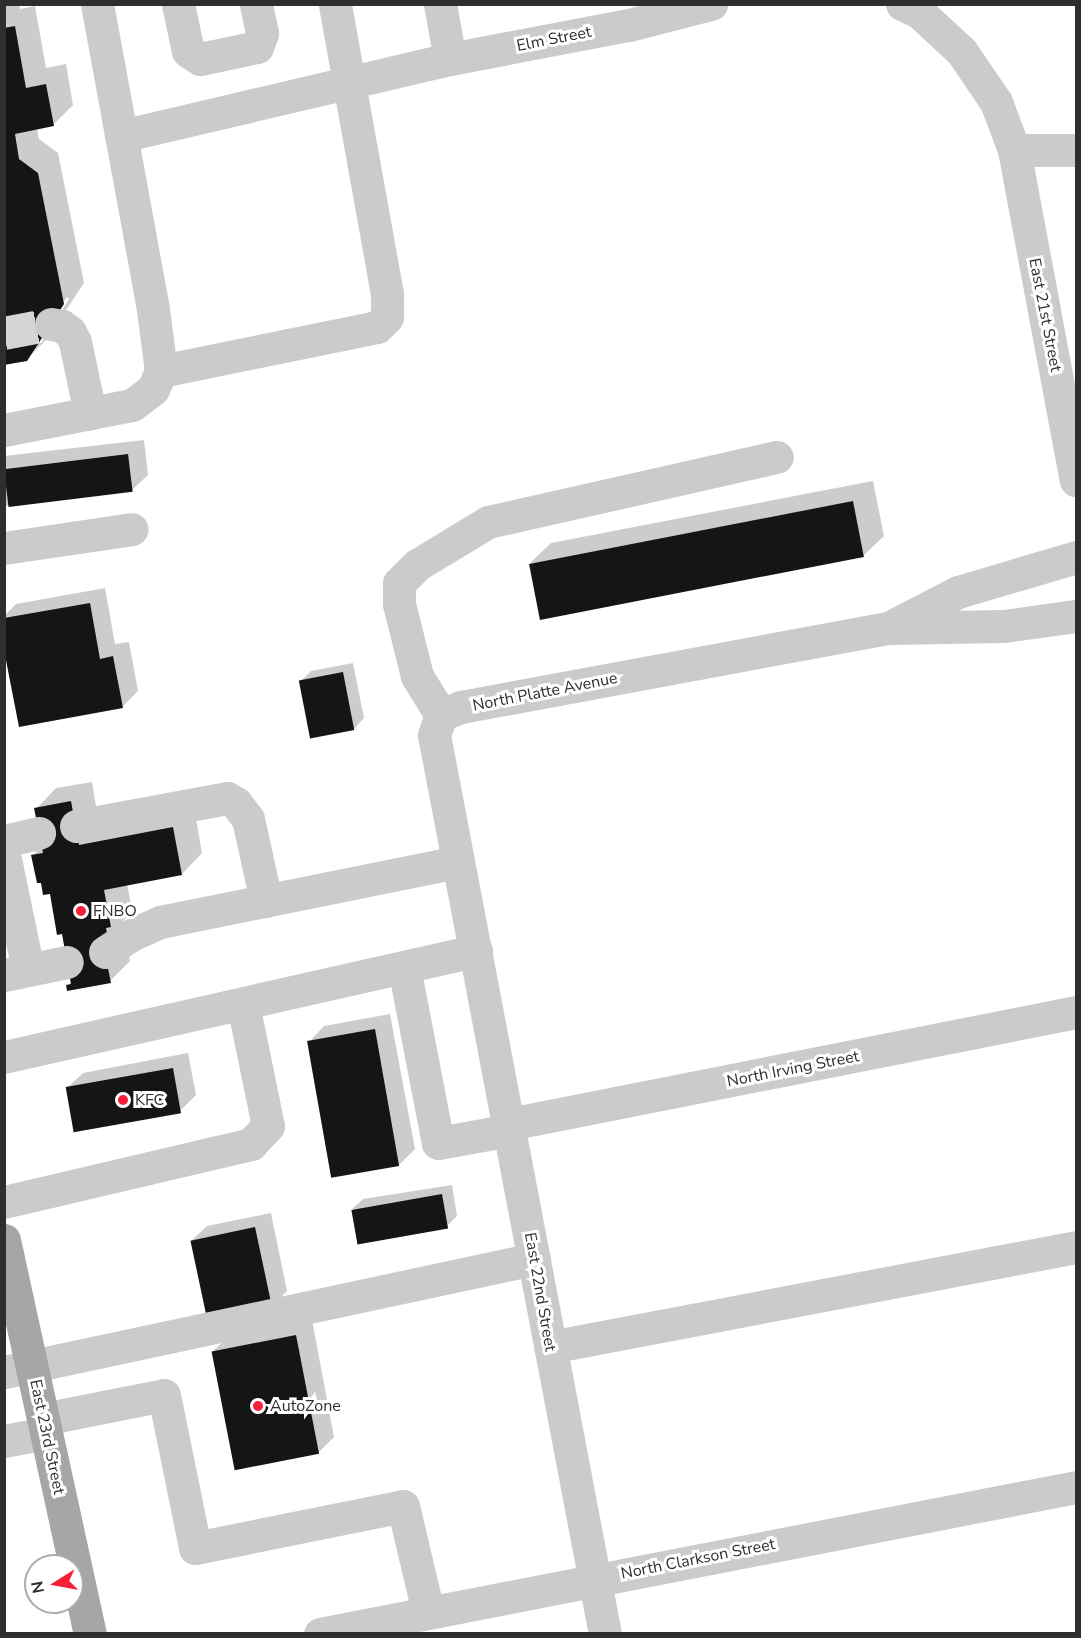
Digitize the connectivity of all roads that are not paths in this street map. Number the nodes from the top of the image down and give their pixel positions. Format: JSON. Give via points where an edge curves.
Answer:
{"nodes":[{"id":1,"x":97,"y":4,"type":"edge"},
{"id":2,"x":178,"y":4,"type":"edge"},
{"id":3,"x":256,"y":4,"type":"edge"},
{"id":4,"x":335,"y":4,"type":"edge"},
{"id":5,"x":440,"y":4,"type":"edge"},
{"id":6,"x":711,"y":4,"type":"edge"},
{"id":7,"x":903,"y":4,"type":"edge"},
{"id":8,"x":450,"y":59,"type":"junction"},
{"id":9,"x":349,"y":82,"type":"junction"},
{"id":10,"x":121,"y":136,"type":"junction"},
{"id":11,"x":1014,"y":150,"type":"junction"},
{"id":12,"x":1077,"y":150,"type":"edge"},
{"id":13,"x":51,"y":324,"type":"dead end"},
{"id":14,"x":161,"y":371,"type":"junction"},
{"id":15,"x":90,"y":413,"type":"junction"},
{"id":16,"x":4,"y":430,"type":"edge"},
{"id":17,"x":777,"y":457,"type":"dead end"},
{"id":18,"x":1077,"y":480,"type":"edge"},
{"id":19,"x":132,"y":529,"type":"dead end"},
{"id":20,"x":4,"y":548,"type":"edge"},
{"id":21,"x":1077,"y":557,"type":"edge"},
{"id":22,"x":1077,"y":616,"type":"edge"},
{"id":23,"x":888,"y":628,"type":"junction"},
{"id":24,"x":441,"y":715,"type":"junction"},
{"id":25,"x":76,"y":826,"type":"dead end"},
{"id":26,"x":39,"y":833,"type":"dead end"},
{"id":27,"x":4,"y":841,"type":"edge"},
{"id":28,"x":4,"y":854,"type":"edge"},
{"id":29,"x":458,"y":861,"type":"junction"},
{"id":30,"x":266,"y":901,"type":"junction"},
{"id":31,"x":476,"y":951,"type":"junction"},
{"id":32,"x":105,"y":952,"type":"dead end"},
{"id":33,"x":67,"y":962,"type":"dead end"},
{"id":34,"x":404,"y":967,"type":"junction"},
{"id":35,"x":16,"y":973,"type":"edge"},
{"id":36,"x":243,"y":1004,"type":"junction"},
{"id":37,"x":1077,"y":1012,"type":"edge"},
{"id":38,"x":4,"y":1057,"type":"edge"},
{"id":39,"x":510,"y":1127,"type":"junction"},
{"id":40,"x":4,"y":1202,"type":"edge"},
{"id":41,"x":4,"y":1240,"type":"edge"},
{"id":42,"x":1077,"y":1247,"type":"edge"},
{"id":43,"x":534,"y":1259,"type":"junction"},
{"id":44,"x":550,"y":1347,"type":"junction"},
{"id":45,"x":18,"y":1369,"type":"edge"},
{"id":46,"x":45,"y":1426,"type":"junction"},
{"id":47,"x":4,"y":1442,"type":"edge"},
{"id":48,"x":1077,"y":1487,"type":"edge"},
{"id":49,"x":594,"y":1579,"type":"junction"},
{"id":50,"x":428,"y":1612,"type":"junction"},
{"id":51,"x":90,"y":1634,"type":"edge"},
{"id":52,"x":320,"y":1634,"type":"edge"},
{"id":53,"x":605,"y":1634,"type":"edge"}],
"edges":[{"from":1,"to":10,"type":"street"},
{"from":2,"to":3,"type":"street","via":[[188,51],[200,59],[257,48],[262,33]]},
{"from":4,"to":9,"type":"street"},
{"from":5,"to":8,"type":"street"},
{"from":6,"to":8,"type":"street","name":"Elm Street","via":[[629,25]]},
{"from":7,"to":11,"type":"street","via":[[919,12],[962,52],[996,102]]},
{"from":8,"to":9,"type":"street","name":"Elm Street"},
{"from":9,"to":10,"type":"street","name":"Elm Street"},
{"from":9,"to":14,"type":"street","via":[[387,294],[387,317],[377,327]]},
{"from":10,"to":14,"type":"street"},
{"from":11,"to":12,"type":"street"},
{"from":11,"to":18,"type":"street","name":"East 21st Street"},
{"from":13,"to":15,"type":"street","via":[[62,326],[75,342]]},
{"from":14,"to":15,"type":"street","via":[[153,389],[132,405]]},
{"from":15,"to":16,"type":"street"},
{"from":17,"to":24,"type":"street","via":[[488,522],[417,565],[399,583],[399,604],[417,676]]},
{"from":19,"to":20,"type":"street"},
{"from":21,"to":23,"type":"street","name":"North Platte Avenue","via":[[958,592]]},
{"from":22,"to":23,"type":"street","name":"North Platte Avenue","via":[[1004,626]]},
{"from":23,"to":24,"type":"street","name":"North Platte Avenue","via":[[461,707]]},
{"from":24,"to":29,"type":"street","via":[[434,735]]},
{"from":25,"to":30,"type":"street","via":[[227,798],[248,819]]},
{"from":26,"to":27,"type":"street"},
{"from":28,"to":35,"type":"street"},
{"from":29,"to":30,"type":"street"},
{"from":29,"to":31,"type":"street"},
{"from":30,"to":32,"type":"street","via":[[160,922],[131,934]]},
{"from":31,"to":34,"type":"street"},
{"from":31,"to":39,"type":"street","name":"East 22nd Street"},
{"from":33,"to":35,"type":"street"},
{"from":34,"to":36,"type":"street"},
{"from":34,"to":39,"type":"street","name":"North Irving Street","via":[[438,1143]]},
{"from":36,"to":38,"type":"street"},
{"from":36,"to":40,"type":"street","via":[[268,1126],[251,1144]]},
{"from":37,"to":39,"type":"street","name":"North Irving Street"},
{"from":39,"to":43,"type":"street","name":"East 22nd Street"},
{"from":41,"to":45,"type":"main road","name":"East 23rd Street"},
{"from":42,"to":44,"type":"street"},
{"from":43,"to":44,"type":"street","name":"East 22nd Street"},
{"from":43,"to":45,"type":"street"},
{"from":44,"to":49,"type":"street","name":"East 22nd Street"},
{"from":45,"to":46,"type":"main road","name":"East 23rd Street"},
{"from":46,"to":47,"type":"street"},
{"from":46,"to":50,"type":"street","via":[[164,1395],[195,1548],[403,1506]]},
{"from":46,"to":51,"type":"main road","name":"East 23rd Street"},
{"from":48,"to":49,"type":"street","name":"North Clarkson Street"},
{"from":49,"to":50,"type":"street","name":"North Clarkson Street"},
{"from":49,"to":53,"type":"street","name":"East 22nd Street"},
{"from":50,"to":52,"type":"street","name":"North Clarkson Street"}]}
